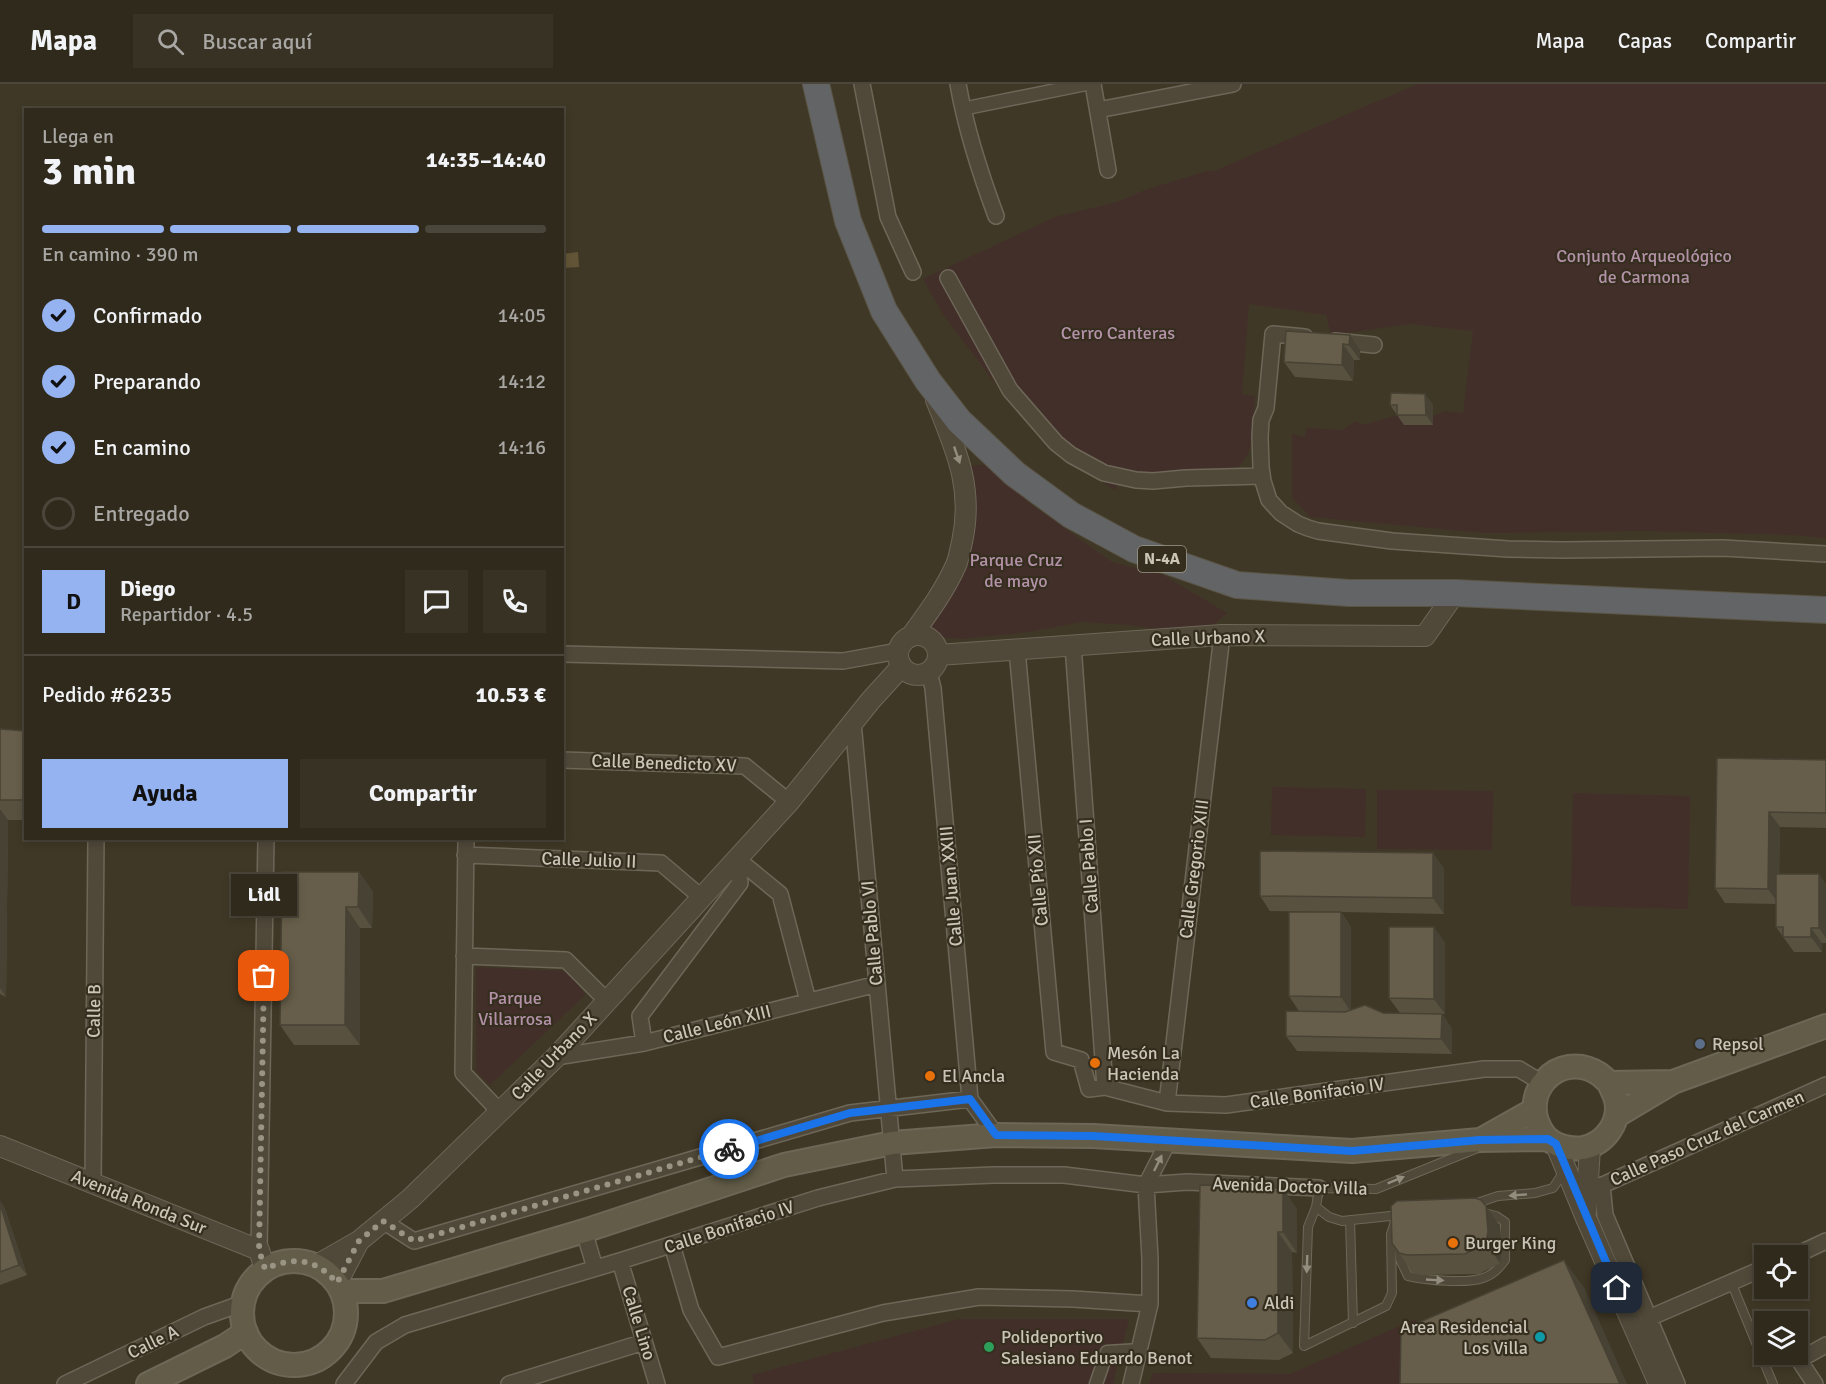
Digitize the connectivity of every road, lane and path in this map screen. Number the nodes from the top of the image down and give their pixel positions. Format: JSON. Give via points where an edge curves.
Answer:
{"nodes":[{"id":1,"x":816,"y":84,"type":"edge"},
{"id":2,"x":862,"y":84,"type":"edge"},
{"id":3,"x":958,"y":84,"type":"edge"},
{"id":4,"x":1086,"y":84,"type":"edge"},
{"id":5,"x":1093,"y":84,"type":"edge"},
{"id":6,"x":1233,"y":84,"type":"edge"},
{"id":7,"x":962,"y":108,"type":"junction"},
{"id":8,"x":1098,"y":110,"type":"junction"},
{"id":9,"x":1108,"y":170,"type":"dead end"},
{"id":10,"x":996,"y":216,"type":"dead end"},
{"id":11,"x":913,"y":272,"type":"dead end"},
{"id":12,"x":948,"y":278,"type":"dead end"},
{"id":13,"x":1374,"y":345,"type":"dead end"},
{"id":14,"x":928,"y":381,"type":"junction"},
{"id":15,"x":1262,"y":476,"type":"junction"},
{"id":16,"x":1826,"y":554,"type":"edge"},
{"id":17,"x":1455,"y":593,"type":"junction"},
{"id":18,"x":1826,"y":602,"type":"edge"},
{"id":19,"x":1775,"y":607,"type":"junction"},
{"id":20,"x":1826,"y":610,"type":"edge"},
{"id":21,"x":912,"y":635,"type":"junction"},
{"id":22,"x":1222,"y":635,"type":"junction"},
{"id":23,"x":1073,"y":645,"type":"junction"},
{"id":24,"x":1017,"y":650,"type":"junction"},
{"id":25,"x":564,"y":654,"type":"edge"},
{"id":26,"x":938,"y":655,"type":"junction"},
{"id":27,"x":899,"y":659,"type":"junction"},
{"id":28,"x":929,"y":673,"type":"junction"},
{"id":29,"x":853,"y":722,"type":"junction"},
{"id":30,"x":564,"y":760,"type":"edge"},
{"id":31,"x":789,"y":802,"type":"junction"},
{"id":32,"x":96,"y":840,"type":"edge"},
{"id":33,"x":266,"y":840,"type":"edge"},
{"id":34,"x":466,"y":840,"type":"edge"},
{"id":35,"x":465,"y":855,"type":"junction"},
{"id":36,"x":736,"y":858,"type":"junction"},
{"id":37,"x":701,"y":897,"type":"junction"},
{"id":38,"x":464,"y":956,"type":"junction"},
{"id":39,"x":877,"y":984,"type":"junction"},
{"id":40,"x":606,"y":1000,"type":"junction"},
{"id":41,"x":808,"y":1001,"type":"junction"},
{"id":42,"x":1826,"y":1026,"type":"edge"},
{"id":43,"x":644,"y":1043,"type":"junction"},
{"id":44,"x":556,"y":1057,"type":"junction"},
{"id":45,"x":1673,"y":1082,"type":"junction"},
{"id":46,"x":1542,"y":1083,"type":"junction"},
{"id":47,"x":1609,"y":1083,"type":"junction"},
{"id":48,"x":1826,"y":1085,"type":"edge"},
{"id":49,"x":1097,"y":1088,"type":"junction"},
{"id":50,"x":970,"y":1099,"type":"junction"},
{"id":51,"x":1167,"y":1103,"type":"junction"},
{"id":52,"x":889,"y":1108,"type":"junction"},
{"id":53,"x":1534,"y":1110,"type":"junction"},
{"id":54,"x":500,"y":1112,"type":"junction"},
{"id":55,"x":1616,"y":1116,"type":"junction"},
{"id":56,"x":996,"y":1135,"type":"junction"},
{"id":57,"x":1169,"y":1140,"type":"junction"},
{"id":58,"x":1488,"y":1140,"type":"junction"},
{"id":59,"x":1552,"y":1142,"type":"junction"},
{"id":60,"x":892,"y":1143,"type":"junction"},
{"id":61,"x":0,"y":1146,"type":"edge"},
{"id":62,"x":1590,"y":1147,"type":"junction"},
{"id":63,"x":1566,"y":1169,"type":"junction"},
{"id":64,"x":896,"y":1179,"type":"junction"},
{"id":65,"x":93,"y":1183,"type":"junction"},
{"id":66,"x":1146,"y":1185,"type":"junction"},
{"id":67,"x":1319,"y":1188,"type":"junction"},
{"id":68,"x":1594,"y":1188,"type":"junction"},
{"id":69,"x":1469,"y":1206,"type":"edge"},
{"id":70,"x":1316,"y":1207,"type":"junction"},
{"id":71,"x":1407,"y":1214,"type":"edge"},
{"id":72,"x":1473,"y":1214,"type":"edge"},
{"id":73,"x":1397,"y":1215,"type":"junction"},
{"id":74,"x":1586,"y":1218,"type":"junction"},
{"id":75,"x":1350,"y":1220,"type":"junction"},
{"id":76,"x":383,"y":1221,"type":"junction"},
{"id":77,"x":1403,"y":1226,"type":"edge"},
{"id":78,"x":584,"y":1231,"type":"junction"},
{"id":79,"x":359,"y":1241,"type":"junction"},
{"id":80,"x":1826,"y":1241,"type":"edge"},
{"id":81,"x":672,"y":1245,"type":"junction"},
{"id":82,"x":1808,"y":1249,"type":"edge"},
{"id":83,"x":262,"y":1259,"type":"junction"},
{"id":84,"x":620,"y":1261,"type":"junction"},
{"id":85,"x":317,"y":1265,"type":"junction"},
{"id":86,"x":595,"y":1268,"type":"junction"},
{"id":87,"x":1754,"y":1272,"type":"edge"},
{"id":88,"x":1731,"y":1282,"type":"junction"},
{"id":89,"x":340,"y":1287,"type":"junction"},
{"id":90,"x":383,"y":1291,"type":"junction"},
{"id":91,"x":243,"y":1303,"type":"junction"},
{"id":92,"x":1150,"y":1304,"type":"junction"},
{"id":93,"x":1649,"y":1318,"type":"junction"},
{"id":94,"x":1353,"y":1323,"type":"junction"},
{"id":95,"x":345,"y":1324,"type":"junction"},
{"id":96,"x":246,"y":1332,"type":"junction"},
{"id":97,"x":645,"y":1342,"type":"junction"},
{"id":98,"x":1826,"y":1345,"type":"edge"},
{"id":99,"x":1140,"y":1350,"type":"junction"},
{"id":100,"x":65,"y":1384,"type":"edge"},
{"id":101,"x":148,"y":1384,"type":"edge"},
{"id":102,"x":344,"y":1384,"type":"edge"},
{"id":103,"x":509,"y":1384,"type":"edge"},
{"id":104,"x":657,"y":1384,"type":"edge"},
{"id":105,"x":1096,"y":1384,"type":"edge"},
{"id":106,"x":1131,"y":1384,"type":"edge"},
{"id":107,"x":1659,"y":1384,"type":"edge"},
{"id":108,"x":1677,"y":1384,"type":"edge"},
{"id":109,"x":1773,"y":1384,"type":"edge"},
{"id":110,"x":1815,"y":1384,"type":"edge"}],
"edges":[{"from":1,"to":14,"type":"highway","number":"N-4A","via":[[848,221],[884,311]]},
{"from":2,"to":11,"type":"street","via":[[888,216]]},
{"from":3,"to":7,"type":"street"},
{"from":4,"to":7,"type":"street"},
{"from":5,"to":8,"type":"street"},
{"from":6,"to":8,"type":"street"},
{"from":7,"to":10,"type":"street","via":[[979,172]]},
{"from":8,"to":9,"type":"street"},
{"from":12,"to":15,"type":"street","via":[[1010,390],[1071,455],[1104,473],[1136,480]]},
{"from":13,"to":15,"type":"street","via":[[1273,334],[1266,408],[1261,420]]},
{"from":14,"to":17,"type":"highway","number":"N-4A","via":[[959,421],[1015,474],[1071,515],[1134,549],[1237,585],[1349,594]]},
{"from":14,"to":21,"type":"street","one_way":true,"via":[[961,466],[966,495],[965,528],[957,563],[937,601]]},
{"from":15,"to":16,"type":"street","via":[[1269,500],[1281,513],[1298,524],[1329,533],[1497,548],[1723,548]]},
{"from":17,"to":19,"type":"highway","number":"N-4A"},
{"from":17,"to":22,"type":"street","name":"Calle Urbano X","via":[[1425,636]]},
{"from":18,"to":19,"type":"highway","number":"N-4A"},
{"from":19,"to":20,"type":"highway","number":"N-4A"},
{"from":21,"to":26,"type":"street","via":[[926,636],[935,644]]},
{"from":21,"to":27,"type":"street","via":[[903,641]]},
{"from":22,"to":23,"type":"street","name":"Calle Urbano X"},
{"from":22,"to":51,"type":"street","name":"Calle Gregorio XIII"},
{"from":23,"to":24,"type":"street","name":"Calle Urbano X"},
{"from":23,"to":49,"type":"street","name":"Calle Pablo I"},
{"from":24,"to":26,"type":"street","name":"Calle Urbano X"},
{"from":24,"to":49,"type":"street","name":"Calle Pío XII","via":[[1054,1052],[1081,1060]]},
{"from":25,"to":27,"type":"street"},
{"from":26,"to":28,"type":"street"},
{"from":27,"to":28,"type":"street","via":[[913,675]]},
{"from":27,"to":29,"type":"street","name":"Calle Urbano X"},
{"from":28,"to":50,"type":"street","name":"Calle Juan XXIII"},
{"from":29,"to":31,"type":"street","name":"Calle Urbano X"},
{"from":29,"to":39,"type":"street","name":"Calle Pablo VI"},
{"from":30,"to":31,"type":"street","name":"Calle Benedicto XV","via":[[745,766]]},
{"from":31,"to":36,"type":"street","name":"Calle Urbano X"},
{"from":32,"to":65,"type":"street","name":"Calle B"},
{"from":33,"to":83,"type":"street"},
{"from":34,"to":35,"type":"street"},
{"from":35,"to":37,"type":"street","name":"Calle Julio II","via":[[661,863]]},
{"from":35,"to":38,"type":"street"},
{"from":36,"to":37,"type":"street","name":"Calle Urbano X"},
{"from":36,"to":41,"type":"street","via":[[780,894]]},
{"from":36,"to":43,"type":"street","via":[[740,883],[640,1016]]},
{"from":37,"to":40,"type":"street","name":"Calle Urbano X"},
{"from":38,"to":40,"type":"street","via":[[566,960]]},
{"from":38,"to":54,"type":"street","via":[[463,1073]]},
{"from":39,"to":41,"type":"street","name":"Calle León XIII"},
{"from":39,"to":52,"type":"street","name":"Calle Pablo VI"},
{"from":40,"to":44,"type":"street","name":"Calle Urbano X"},
{"from":41,"to":43,"type":"street","name":"Calle León XIII"},
{"from":42,"to":45,"type":"main road"},
{"from":43,"to":44,"type":"street","name":"Calle León XIII"},
{"from":44,"to":54,"type":"street","name":"Calle Urbano X"},
{"from":45,"to":47,"type":"main road"},
{"from":45,"to":55,"type":"main road"},
{"from":46,"to":47,"type":"main road","via":[[1552,1073],[1580,1066],[1598,1073]]},
{"from":46,"to":51,"type":"street","name":"Calle Bonifacio IV","via":[[1519,1069],[1484,1069],[1226,1106]]},
{"from":46,"to":53,"type":"main road"},
{"from":47,"to":55,"type":"main road","via":[[1616,1100]]},
{"from":48,"to":68,"type":"street","name":"Calle Paso Cruz del Carmen"},
{"from":49,"to":51,"type":"street","name":"Calle Bonifacio IV"},
{"from":50,"to":52,"type":"street"},
{"from":50,"to":56,"type":"street"},
{"from":52,"to":60,"type":"street","name":"Calle Pablo VI"},
{"from":52,"to":76,"type":"street","via":[[850,1113],[414,1241]]},
{"from":53,"to":58,"type":"main road"},
{"from":53,"to":59,"type":"main road","via":[[1538,1126]]},
{"from":54,"to":76,"type":"street","name":"Calle Urbano X"},
{"from":55,"to":62,"type":"main road","via":[[1602,1140]]},
{"from":56,"to":57,"type":"main road"},
{"from":56,"to":60,"type":"main road"},
{"from":57,"to":58,"type":"main road","via":[[1352,1151]]},
{"from":66,"to":57,"type":"street","one_way":true},
{"from":58,"to":59,"type":"main road"},
{"from":67,"to":58,"type":"lane","name":"Avenida Doctor Villa","one_way":true,"via":[[1376,1189]]},
{"from":59,"to":62,"type":"main road","via":[[1576,1149]]},
{"from":59,"to":63,"type":"street"},
{"from":60,"to":64,"type":"street","name":"Calle Pablo VI"},
{"from":60,"to":78,"type":"main road","via":[[784,1165]]},
{"from":61,"to":65,"type":"street","name":"Avenida Ronda Sur"},
{"from":62,"to":68,"type":"street"},
{"from":63,"to":69,"type":"lane","one_way":true,"via":[[1552,1188],[1498,1196]]},
{"from":63,"to":74,"type":"street"},
{"from":64,"to":66,"type":"street","name":"Calle Bonifacio IV","via":[[1064,1175]]},
{"from":64,"to":81,"type":"street","name":"Calle Bonifacio IV","via":[[818,1198]]},
{"from":65,"to":83,"type":"street","name":"Avenida Ronda Sur"},
{"from":66,"to":67,"type":"street","name":"Avenida Doctor Villa","via":[[1187,1182]]},
{"from":66,"to":92,"type":"street"},
{"from":67,"to":70,"type":"lane"},
{"from":68,"to":74,"type":"street"},
{"from":68,"to":93,"type":"street"},
{"from":70,"to":75,"type":"lane","via":[[1329,1217]]},
{"from":70,"to":94,"type":"lane","one_way":true,"via":[[1308,1227],[1304,1346]]},
{"from":71,"to":73,"type":"lane"},
{"from":77,"to":72,"type":"lane","one_way":true,"via":[[1399,1233],[1400,1259],[1408,1276],[1431,1281],[1482,1279],[1505,1260],[1505,1222],[1496,1216]]},
{"from":73,"to":75,"type":"lane"},
{"from":73,"to":94,"type":"lane","via":[[1391,1234],[1392,1293],[1386,1306]]},
{"from":74,"to":107,"type":"street"},
{"from":75,"to":94,"type":"lane"},
{"from":76,"to":79,"type":"street","name":"Calle Urbano X"},
{"from":78,"to":86,"type":"street"},
{"from":78,"to":90,"type":"main road"},
{"from":79,"to":85,"type":"street"},
{"from":79,"to":89,"type":"street"},
{"from":80,"to":82,"type":"street"},
{"from":81,"to":84,"type":"street","name":"Calle Bonifacio IV"},
{"from":81,"to":92,"type":"street","via":[[691,1310],[718,1357],[883,1313],[979,1298]]},
{"from":83,"to":85,"type":"main road"},
{"from":83,"to":91,"type":"main road"},
{"from":84,"to":86,"type":"street","name":"Calle Bonifacio IV"},
{"from":84,"to":97,"type":"street","name":"Calle Lino"},
{"from":85,"to":89,"type":"main road"},
{"from":86,"to":102,"type":"street","name":"Calle Bonifacio IV","via":[[405,1325],[376,1342]]},
{"from":87,"to":88,"type":"street"},
{"from":88,"to":93,"type":"street"},
{"from":88,"to":109,"type":"lane"},
{"from":89,"to":90,"type":"main road"},
{"from":89,"to":95,"type":"main road","via":[[346,1307]]},
{"from":90,"to":95,"type":"main road"},
{"from":91,"to":96,"type":"main road"},
{"from":91,"to":100,"type":"street","name":"Calle A","via":[[204,1317]]},
{"from":92,"to":99,"type":"street"},
{"from":93,"to":108,"type":"street"},
{"from":95,"to":96,"type":"main road","via":[[329,1352],[299,1365],[267,1357]]},
{"from":96,"to":101,"type":"main road"},
{"from":97,"to":103,"type":"street"},
{"from":97,"to":104,"type":"street","name":"Calle Lino"},
{"from":98,"to":110,"type":"street","via":[[1799,1360]]},
{"from":99,"to":105,"type":"street","via":[[1107,1352]]},
{"from":99,"to":106,"type":"street"}]}
